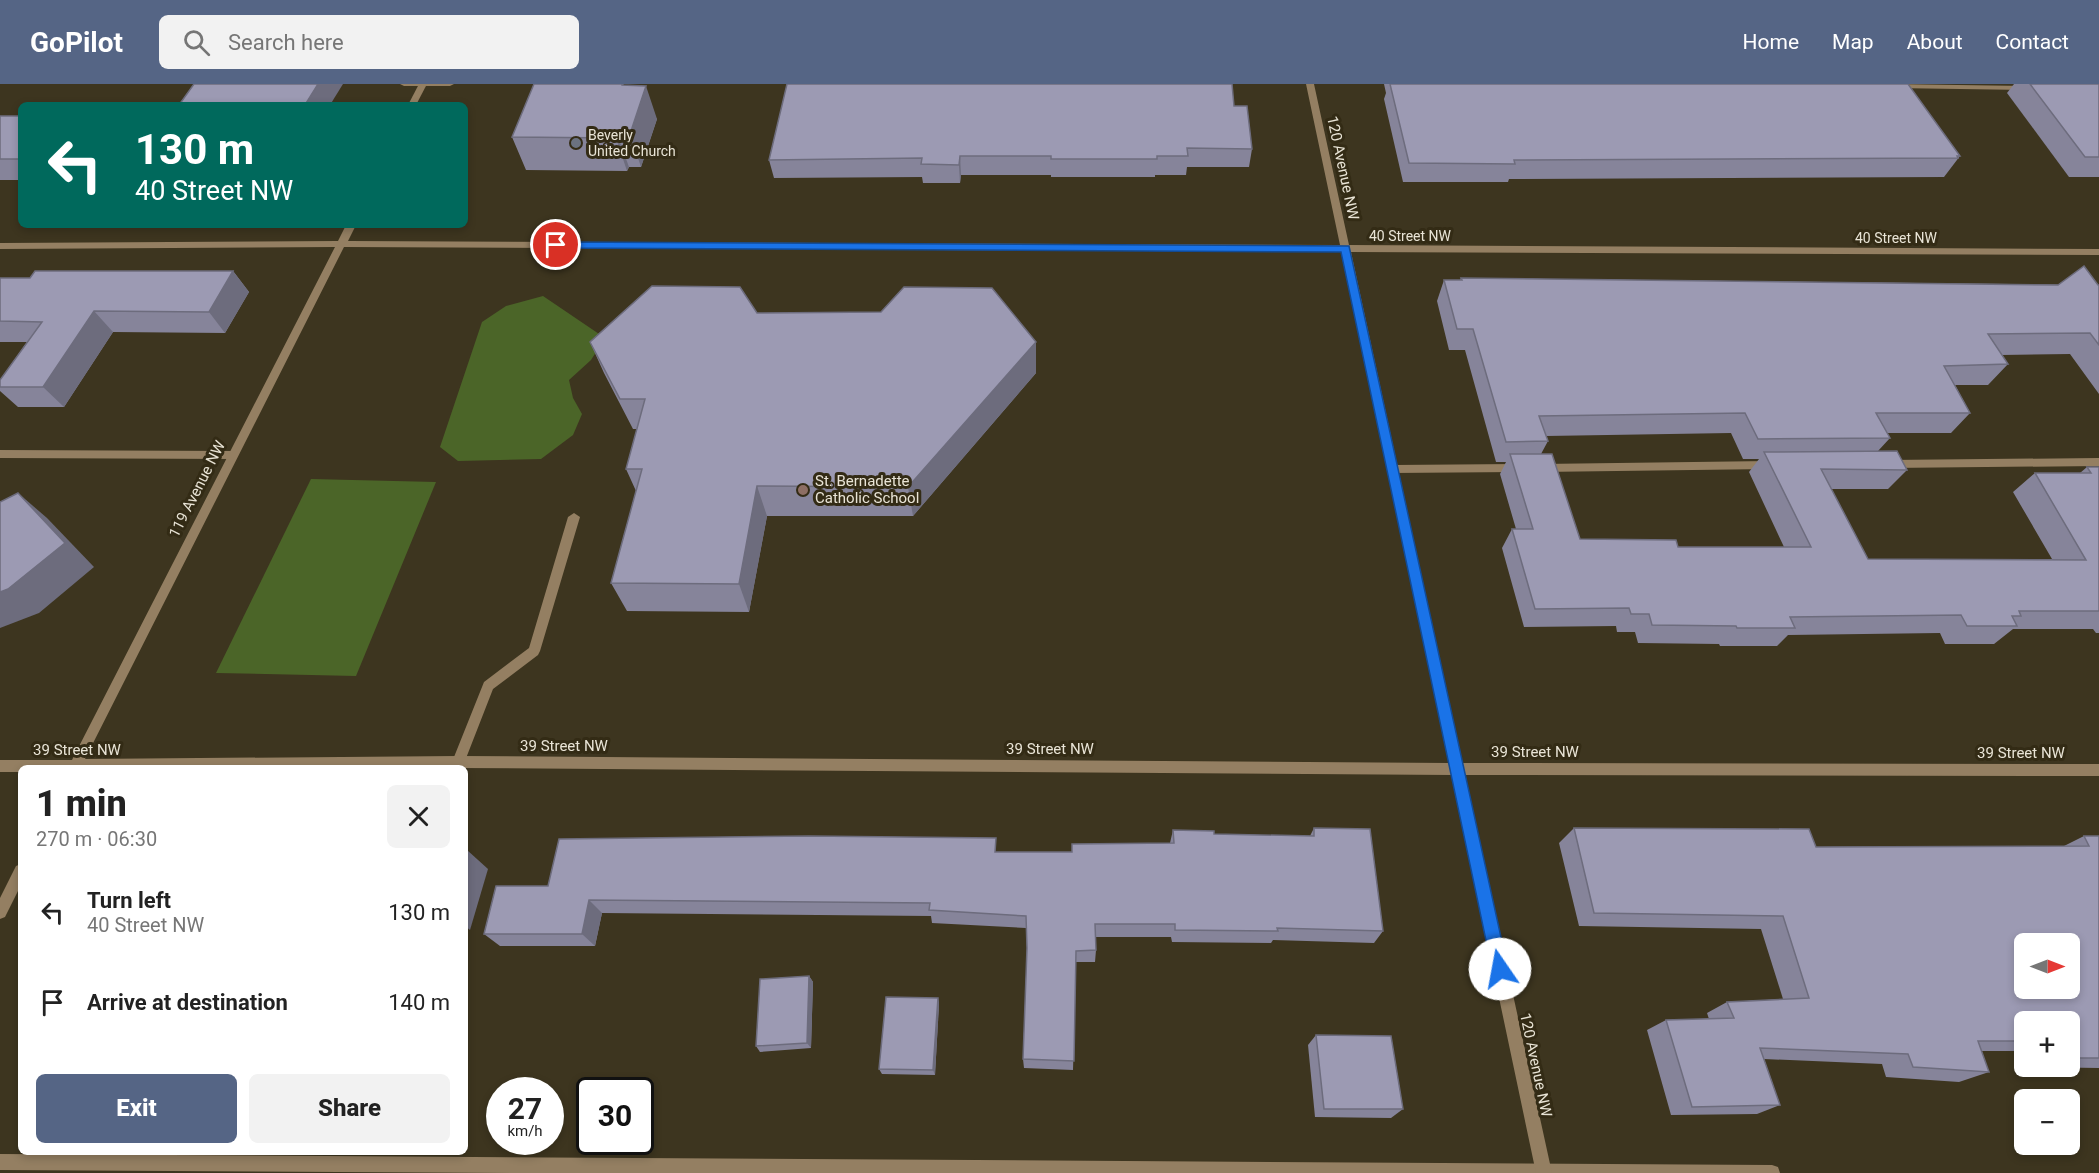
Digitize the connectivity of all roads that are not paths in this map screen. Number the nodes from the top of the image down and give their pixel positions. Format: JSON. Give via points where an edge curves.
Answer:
{"nodes":[{"id":1,"x":404,"y":84,"type":"edge"},
{"id":2,"x":423,"y":84,"type":"edge"},
{"id":3,"x":450,"y":84,"type":"edge"},
{"id":4,"x":1310,"y":84,"type":"edge"},
{"id":5,"x":1886,"y":86,"type":"edge"},
{"id":6,"x":2040,"y":88,"type":"edge"},
{"id":7,"x":414,"y":102,"type":"edge"},
{"id":8,"x":349,"y":228,"type":"edge"},
{"id":9,"x":341,"y":244,"type":"junction"},
{"id":10,"x":0,"y":246,"type":"edge"},
{"id":11,"x":1345,"y":249,"type":"junction"},
{"id":12,"x":2099,"y":252,"type":"edge"},
{"id":13,"x":0,"y":454,"type":"edge"},
{"id":14,"x":233,"y":455,"type":"junction"},
{"id":15,"x":2099,"y":462,"type":"edge"},
{"id":16,"x":1871,"y":464,"type":"edge"},
{"id":17,"x":1776,"y":465,"type":"edge"},
{"id":18,"x":1392,"y":469,"type":"junction"},
{"id":19,"x":574,"y":518,"type":"dead end"},
{"id":20,"x":458,"y":762,"type":"junction"},
{"id":21,"x":75,"y":765,"type":"edge"},
{"id":22,"x":228,"y":765,"type":"edge"},
{"id":23,"x":0,"y":766,"type":"edge"},
{"id":24,"x":18,"y":766,"type":"edge"},
{"id":25,"x":1457,"y":769,"type":"junction"},
{"id":26,"x":2099,"y":770,"type":"edge"},
{"id":27,"x":18,"y":877,"type":"edge"},
{"id":28,"x":0,"y":912,"type":"edge"},
{"id":29,"x":0,"y":1162,"type":"edge"},
{"id":30,"x":1543,"y":1171,"type":"edge"},
{"id":31,"x":1772,"y":1173,"type":"edge"}],
"edges":[{"from":1,"to":2,"type":"street"},
{"from":2,"to":3,"type":"street"},
{"from":2,"to":7,"type":"street"},
{"from":4,"to":11,"type":"street","name":"120 Avenue NW"},
{"from":5,"to":6,"type":"street"},
{"from":8,"to":9,"type":"street","name":"119 Avenue NW"},
{"from":9,"to":10,"type":"street","name":"40 Street NW"},
{"from":9,"to":11,"type":"street","name":"40 Street NW"},
{"from":9,"to":14,"type":"street","name":"119 Avenue NW"},
{"from":11,"to":12,"type":"street","name":"40 Street NW"},
{"from":11,"to":18,"type":"street","name":"120 Avenue NW"},
{"from":13,"to":14,"type":"street"},
{"from":14,"to":21,"type":"street","name":"119 Avenue NW"},
{"from":15,"to":16,"type":"street"},
{"from":17,"to":18,"type":"street"},
{"from":18,"to":25,"type":"street","name":"120 Avenue NW"},
{"from":19,"to":20,"type":"street","via":[[534,651],[488,686]]},
{"from":20,"to":22,"type":"street","name":"39 Street NW"},
{"from":20,"to":25,"type":"street","name":"39 Street NW"},
{"from":23,"to":24,"type":"street","name":"39 Street NW"},
{"from":25,"to":26,"type":"street","name":"39 Street NW"},
{"from":25,"to":30,"type":"street","name":"120 Avenue NW"},
{"from":27,"to":28,"type":"street"},
{"from":29,"to":30,"type":"street"},
{"from":30,"to":31,"type":"street"}]}
